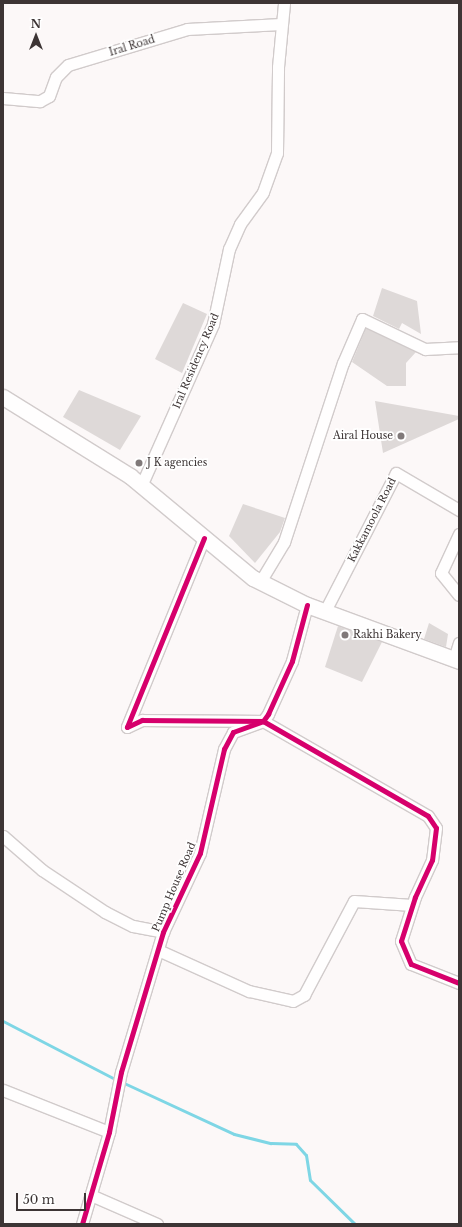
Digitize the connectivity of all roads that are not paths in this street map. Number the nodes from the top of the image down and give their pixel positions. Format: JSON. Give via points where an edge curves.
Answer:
{"nodes":[{"id":1,"x":284,"y":3,"type":"edge"},
{"id":2,"x":281,"y":24,"type":"junction"},
{"id":3,"x":3,"y":98,"type":"edge"},
{"id":4,"x":459,"y":347,"type":"edge"},
{"id":5,"x":3,"y":397,"type":"edge"},
{"id":6,"x":141,"y":486,"type":"junction"},
{"id":7,"x":459,"y":510,"type":"edge"},
{"id":8,"x":459,"y":534,"type":"edge"},
{"id":9,"x":204,"y":538,"type":"junction"},
{"id":10,"x":260,"y":582,"type":"junction"},
{"id":11,"x":459,"y":594,"type":"edge"},
{"id":12,"x":307,"y":605,"type":"junction"},
{"id":13,"x":325,"y":611,"type":"junction"},
{"id":14,"x":459,"y":643,"type":"edge"},
{"id":15,"x":457,"y":660,"type":"edge"},
{"id":16,"x":263,"y":721,"type":"junction"},
{"id":17,"x":3,"y":836,"type":"edge"},
{"id":18,"x":412,"y":905,"type":"junction"},
{"id":19,"x":163,"y":932,"type":"junction"},
{"id":20,"x":158,"y":950,"type":"junction"},
{"id":21,"x":459,"y":983,"type":"edge"},
{"id":22,"x":3,"y":1090,"type":"edge"},
{"id":23,"x":109,"y":1132,"type":"junction"},
{"id":24,"x":93,"y":1196,"type":"junction"},
{"id":25,"x":82,"y":1224,"type":"edge"},
{"id":26,"x":157,"y":1224,"type":"edge"}],
"edges":[{"from":1,"to":2,"type":"street","name":"Iral Residency Road"},
{"from":2,"to":3,"type":"street","name":"Iral Road","via":[[187,29],[68,65],[56,77],[49,96],[40,101]]},
{"from":2,"to":6,"type":"street","name":"Iral Residency Road","via":[[277,153],[263,192],[240,224],[229,249],[213,324]]},
{"from":4,"to":10,"type":"street","via":[[425,349],[362,319],[343,363],[284,542]]},
{"from":5,"to":6,"type":"main road","via":[[83,444]]},
{"from":6,"to":9,"type":"main road"},
{"from":7,"to":13,"type":"street","name":"Kakkamoola Road","via":[[396,473]]},
{"from":8,"to":11,"type":"street","via":[[441,573]]},
{"from":9,"to":10,"type":"main road"},
{"from":9,"to":16,"type":"street","via":[[127,727],[142,720]]},
{"from":10,"to":12,"type":"main road"},
{"from":12,"to":13,"type":"main road"},
{"from":12,"to":16,"type":"street","via":[[292,661]]},
{"from":13,"to":15,"type":"main road"},
{"from":14,"to":15,"type":"street"},
{"from":16,"to":18,"type":"street","via":[[428,816],[436,828],[432,860]]},
{"from":16,"to":19,"type":"street","name":"Pump House Road","via":[[233,732],[228,739],[200,853]]},
{"from":17,"to":19,"type":"street","via":[[42,870],[105,912],[133,926]]},
{"from":18,"to":20,"type":"street","via":[[354,901],[304,995],[293,1001],[249,991]]},
{"from":18,"to":21,"type":"street","via":[[401,941],[404,953],[411,964]]},
{"from":19,"to":20,"type":"street","name":"Pump House Road"},
{"from":20,"to":23,"type":"street","name":"Pump House Road","via":[[120,1072]]},
{"from":22,"to":23,"type":"street"},
{"from":23,"to":24,"type":"street","name":"Pump House Road"},
{"from":24,"to":25,"type":"street","name":"Pump House Road"},
{"from":24,"to":26,"type":"street"}]}
